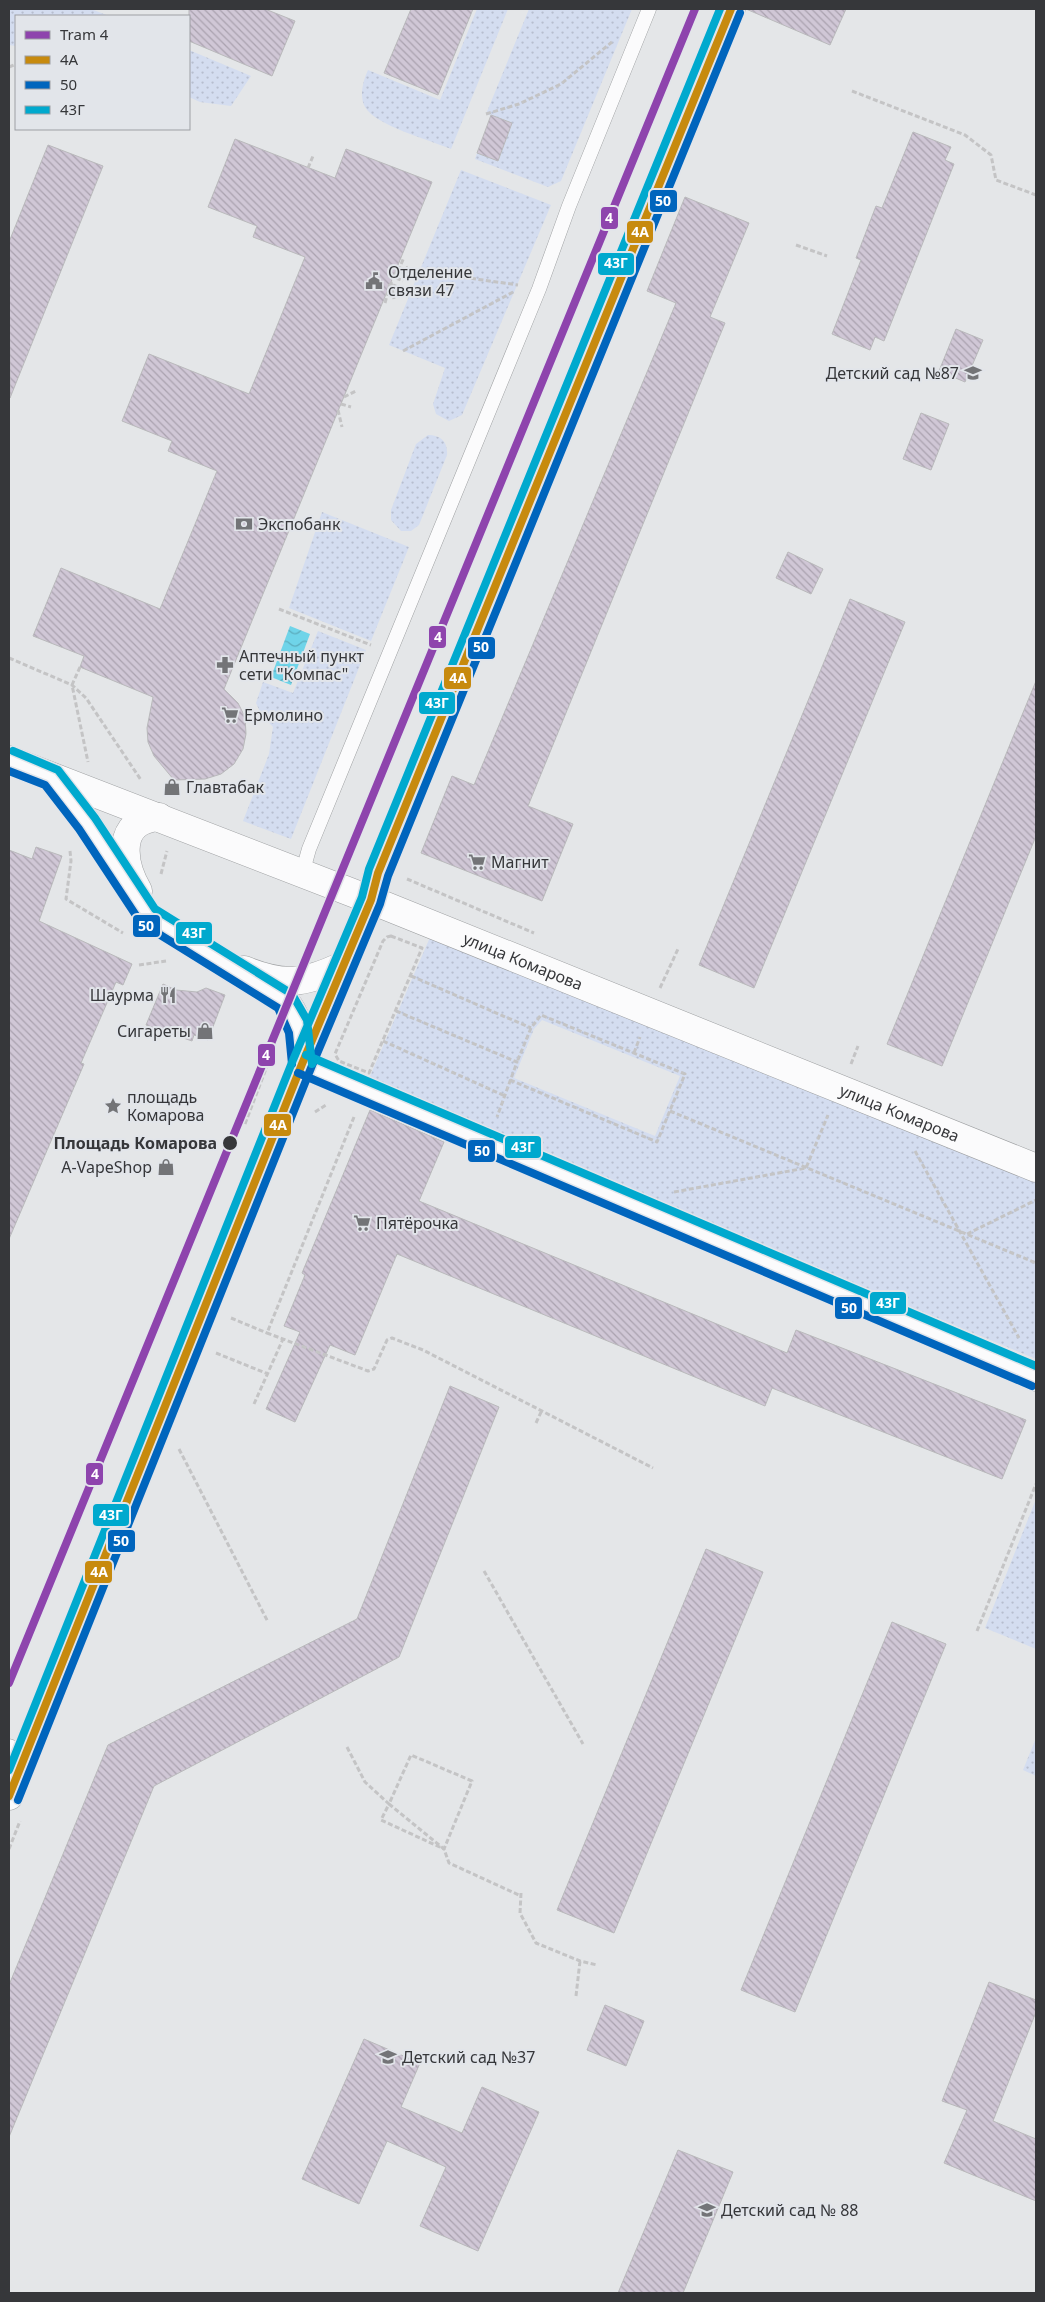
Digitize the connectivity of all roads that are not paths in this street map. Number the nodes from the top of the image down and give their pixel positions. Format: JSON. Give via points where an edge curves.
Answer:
{"nodes":[{"id":1,"x":731,"y":9,"type":"edge"},
{"id":2,"x":647,"y":14,"type":"edge"},
{"id":3,"x":9,"y":760,"type":"edge"},
{"id":4,"x":51,"y":778,"type":"junction"},
{"id":5,"x":158,"y":817,"type":"junction"},
{"id":6,"x":302,"y":874,"type":"junction"},
{"id":7,"x":371,"y":900,"type":"junction"},
{"id":8,"x":162,"y":926,"type":"junction"},
{"id":9,"x":215,"y":959,"type":"junction"},
{"id":10,"x":342,"y":966,"type":"junction"},
{"id":11,"x":302,"y":1064,"type":"junction"},
{"id":12,"x":1036,"y":1168,"type":"edge"},
{"id":13,"x":1036,"y":1376,"type":"edge"},
{"id":14,"x":17,"y":1749,"type":"edge"},
{"id":15,"x":16,"y":1804,"type":"edge"}],
"edges":[{"from":1,"to":7,"type":"street","via":[[378,873]]},
{"from":2,"to":6,"type":"lane"},
{"from":3,"to":4,"type":"street","name":"улица Комарова"},
{"from":4,"to":5,"type":"street","name":"улица Комарова"},
{"from":4,"to":8,"type":"street","via":[[87,823],[143,911]]},
{"from":5,"to":6,"type":"street","name":"улица Комарова"},
{"from":5,"to":8,"type":"street","via":[[145,819],[132,829],[127,838],[125,856],[132,880]]},
{"from":6,"to":7,"type":"street","name":"улица Комарова"},
{"from":7,"to":10,"type":"street"},
{"from":7,"to":12,"type":"street","name":"улица Комарова"},
{"from":8,"to":9,"type":"street"},
{"from":9,"to":10,"type":"street","via":[[267,980],[291,982],[316,978]]},
{"from":9,"to":11,"type":"street","via":[[276,995],[294,1011]]},
{"from":10,"to":11,"type":"street"},
{"from":11,"to":13,"type":"street"},
{"from":11,"to":14,"type":"street"},
{"from":14,"to":15,"type":"street"}]}
